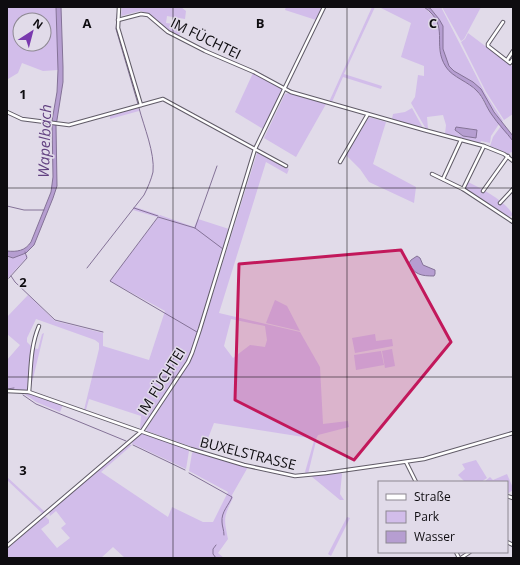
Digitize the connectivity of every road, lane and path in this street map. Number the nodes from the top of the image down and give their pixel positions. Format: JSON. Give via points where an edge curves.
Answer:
{"nodes":[{"id":1,"x":119,"y":7,"type":"edge"},
{"id":2,"x":324,"y":7,"type":"edge"},
{"id":3,"x":118,"y":20,"type":"junction"},
{"id":4,"x":502,"y":22,"type":"dead end"},
{"id":5,"x":513,"y":52,"type":"edge"},
{"id":6,"x":513,"y":59,"type":"edge"},
{"id":7,"x":507,"y":60,"type":"junction"},
{"id":8,"x":285,"y":89,"type":"junction"},
{"id":9,"x":141,"y":105,"type":"junction"},
{"id":10,"x":7,"y":112,"type":"edge"},
{"id":11,"x":368,"y":114,"type":"junction"},
{"id":12,"x":461,"y":140,"type":"junction"},
{"id":13,"x":484,"y":146,"type":"junction"},
{"id":14,"x":255,"y":149,"type":"junction"},
{"id":15,"x":508,"y":156,"type":"junction"},
{"id":16,"x":513,"y":161,"type":"edge"},
{"id":17,"x":340,"y":162,"type":"dead end"},
{"id":18,"x":286,"y":166,"type":"dead end"},
{"id":19,"x":432,"y":174,"type":"dead end"},
{"id":20,"x":443,"y":179,"type":"junction"},
{"id":21,"x":463,"y":189,"type":"junction"},
{"id":22,"x":513,"y":189,"type":"edge"},
{"id":23,"x":483,"y":192,"type":"dead end"},
{"id":24,"x":500,"y":203,"type":"dead end"},
{"id":25,"x":512,"y":220,"type":"edge"},
{"id":26,"x":39,"y":326,"type":"dead end"},
{"id":27,"x":7,"y":391,"type":"edge"},
{"id":28,"x":29,"y":392,"type":"junction"},
{"id":29,"x":142,"y":431,"type":"junction"},
{"id":30,"x":513,"y":433,"type":"edge"},
{"id":31,"x":406,"y":462,"type":"junction"},
{"id":32,"x":416,"y":481,"type":"edge"},
{"id":33,"x":7,"y":546,"type":"edge"}],
"edges":[{"from":1,"to":3,"type":"street"},
{"from":2,"to":8,"type":"street","name":"IM FÜCHTEI"},
{"from":3,"to":8,"type":"street","name":"IM FÜCHTEI","via":[[141,14],[148,15],[168,32]]},
{"from":3,"to":9,"type":"street","via":[[118,28]]},
{"from":4,"to":7,"type":"street","via":[[488,45]]},
{"from":5,"to":7,"type":"street"},
{"from":6,"to":7,"type":"street","via":[[510,63]]},
{"from":8,"to":11,"type":"street"},
{"from":8,"to":14,"type":"street","name":"IM FÜCHTEI"},
{"from":9,"to":10,"type":"street","via":[[74,124],[22,119]]},
{"from":9,"to":14,"type":"street","via":[[166,100]]},
{"from":11,"to":12,"type":"street"},
{"from":11,"to":17,"type":"street"},
{"from":12,"to":13,"type":"street"},
{"from":12,"to":20,"type":"street"},
{"from":13,"to":15,"type":"street"},
{"from":13,"to":21,"type":"street"},
{"from":14,"to":18,"type":"street"},
{"from":14,"to":29,"type":"street","name":"IM FÜCHTEI","via":[[192,353]]},
{"from":15,"to":16,"type":"street"},
{"from":15,"to":23,"type":"street"},
{"from":19,"to":20,"type":"street"},
{"from":20,"to":21,"type":"street"},
{"from":21,"to":25,"type":"street"},
{"from":22,"to":24,"type":"street"},
{"from":26,"to":28,"type":"street","via":[[32,348]]},
{"from":27,"to":28,"type":"street","name":"BUXELSTRASSE"},
{"from":28,"to":29,"type":"street","name":"BUXELSTRASSE"},
{"from":29,"to":31,"type":"street","name":"BUXELSTRASSE","via":[[230,461],[291,475]]},
{"from":29,"to":33,"type":"street","name":"IM FÜCHTEI"},
{"from":30,"to":31,"type":"street","name":"BUXELSTRASSE"},
{"from":31,"to":32,"type":"street"}]}
